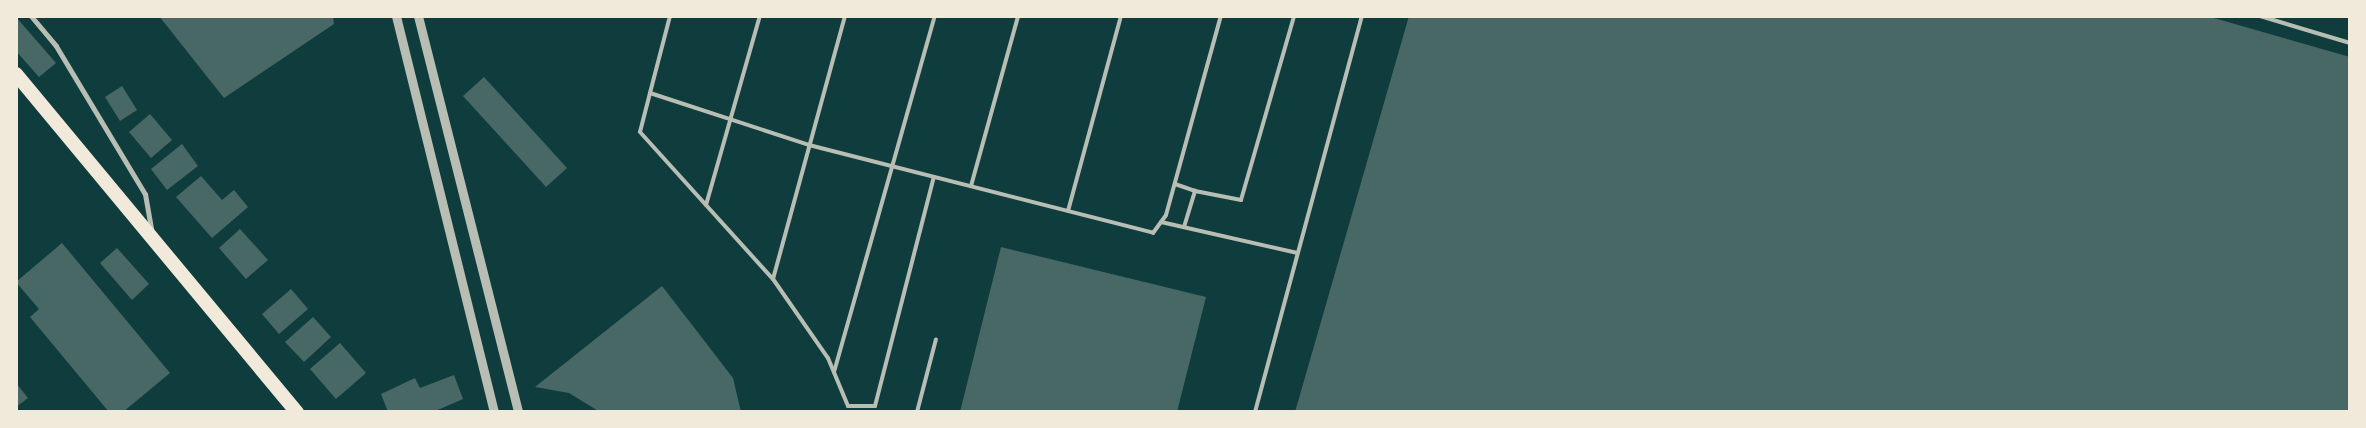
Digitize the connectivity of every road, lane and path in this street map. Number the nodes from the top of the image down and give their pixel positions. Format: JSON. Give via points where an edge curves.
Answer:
{"nodes":[{"id":1,"x":31,"y":16,"type":"edge"},
{"id":2,"x":396,"y":16,"type":"edge"},
{"id":3,"x":418,"y":16,"type":"edge"},
{"id":4,"x":670,"y":16,"type":"edge"},
{"id":5,"x":760,"y":16,"type":"edge"},
{"id":6,"x":846,"y":16,"type":"edge"},
{"id":7,"x":935,"y":16,"type":"edge"},
{"id":8,"x":1018,"y":16,"type":"edge"},
{"id":9,"x":1121,"y":16,"type":"edge"},
{"id":10,"x":1221,"y":16,"type":"edge"},
{"id":11,"x":1294,"y":16,"type":"edge"},
{"id":12,"x":1362,"y":16,"type":"edge"},
{"id":13,"x":2260,"y":16,"type":"edge"},
{"id":14,"x":2350,"y":43,"type":"edge"},
{"id":15,"x":16,"y":74,"type":"edge"},
{"id":16,"x":650,"y":93,"type":"junction"},
{"id":17,"x":732,"y":119,"type":"junction"},
{"id":18,"x":809,"y":145,"type":"junction"},
{"id":19,"x":894,"y":167,"type":"junction"},
{"id":20,"x":934,"y":177,"type":"junction"},
{"id":21,"x":1175,"y":184,"type":"junction"},
{"id":22,"x":971,"y":186,"type":"junction"},
{"id":23,"x":1195,"y":191,"type":"junction"},
{"id":24,"x":706,"y":206,"type":"junction"},
{"id":25,"x":1068,"y":211,"type":"junction"},
{"id":26,"x":1161,"y":222,"type":"junction"},
{"id":27,"x":1184,"y":227,"type":"junction"},
{"id":28,"x":153,"y":238,"type":"junction"},
{"id":29,"x":1298,"y":253,"type":"junction"},
{"id":30,"x":773,"y":279,"type":"junction"},
{"id":31,"x":936,"y":339,"type":"dead end"},
{"id":32,"x":834,"y":372,"type":"junction"},
{"id":33,"x":297,"y":412,"type":"edge"},
{"id":34,"x":494,"y":412,"type":"edge"},
{"id":35,"x":518,"y":412,"type":"edge"},
{"id":36,"x":917,"y":412,"type":"edge"},
{"id":37,"x":1255,"y":412,"type":"edge"}],
"edges":[{"from":1,"to":28,"type":"street","via":[[56,46],[145,194]]},
{"from":2,"to":34,"type":"street"},
{"from":3,"to":35,"type":"street"},
{"from":4,"to":16,"type":"lane"},
{"from":5,"to":17,"type":"lane"},
{"from":6,"to":18,"type":"lane"},
{"from":7,"to":19,"type":"lane"},
{"from":8,"to":22,"type":"lane"},
{"from":9,"to":25,"type":"lane"},
{"from":10,"to":21,"type":"lane"},
{"from":11,"to":23,"type":"lane","via":[[1242,200]]},
{"from":12,"to":29,"type":"lane"},
{"from":13,"to":14,"type":"lane"},
{"from":15,"to":28,"type":"highway"},
{"from":16,"to":17,"type":"lane"},
{"from":16,"to":24,"type":"lane","via":[[640,132]]},
{"from":17,"to":18,"type":"lane"},
{"from":17,"to":24,"type":"lane"},
{"from":18,"to":19,"type":"lane"},
{"from":18,"to":30,"type":"lane"},
{"from":19,"to":20,"type":"lane"},
{"from":19,"to":32,"type":"lane"},
{"from":20,"to":22,"type":"lane"},
{"from":20,"to":32,"type":"lane","via":[[875,406],[848,406]]},
{"from":21,"to":23,"type":"lane"},
{"from":21,"to":26,"type":"lane"},
{"from":22,"to":25,"type":"lane"},
{"from":23,"to":27,"type":"lane"},
{"from":24,"to":30,"type":"lane"},
{"from":25,"to":26,"type":"lane","via":[[1154,233]]},
{"from":26,"to":27,"type":"lane"},
{"from":27,"to":29,"type":"lane"},
{"from":28,"to":33,"type":"highway"},
{"from":29,"to":37,"type":"lane"},
{"from":30,"to":32,"type":"lane","via":[[828,358]]},
{"from":31,"to":36,"type":"lane"}]}
